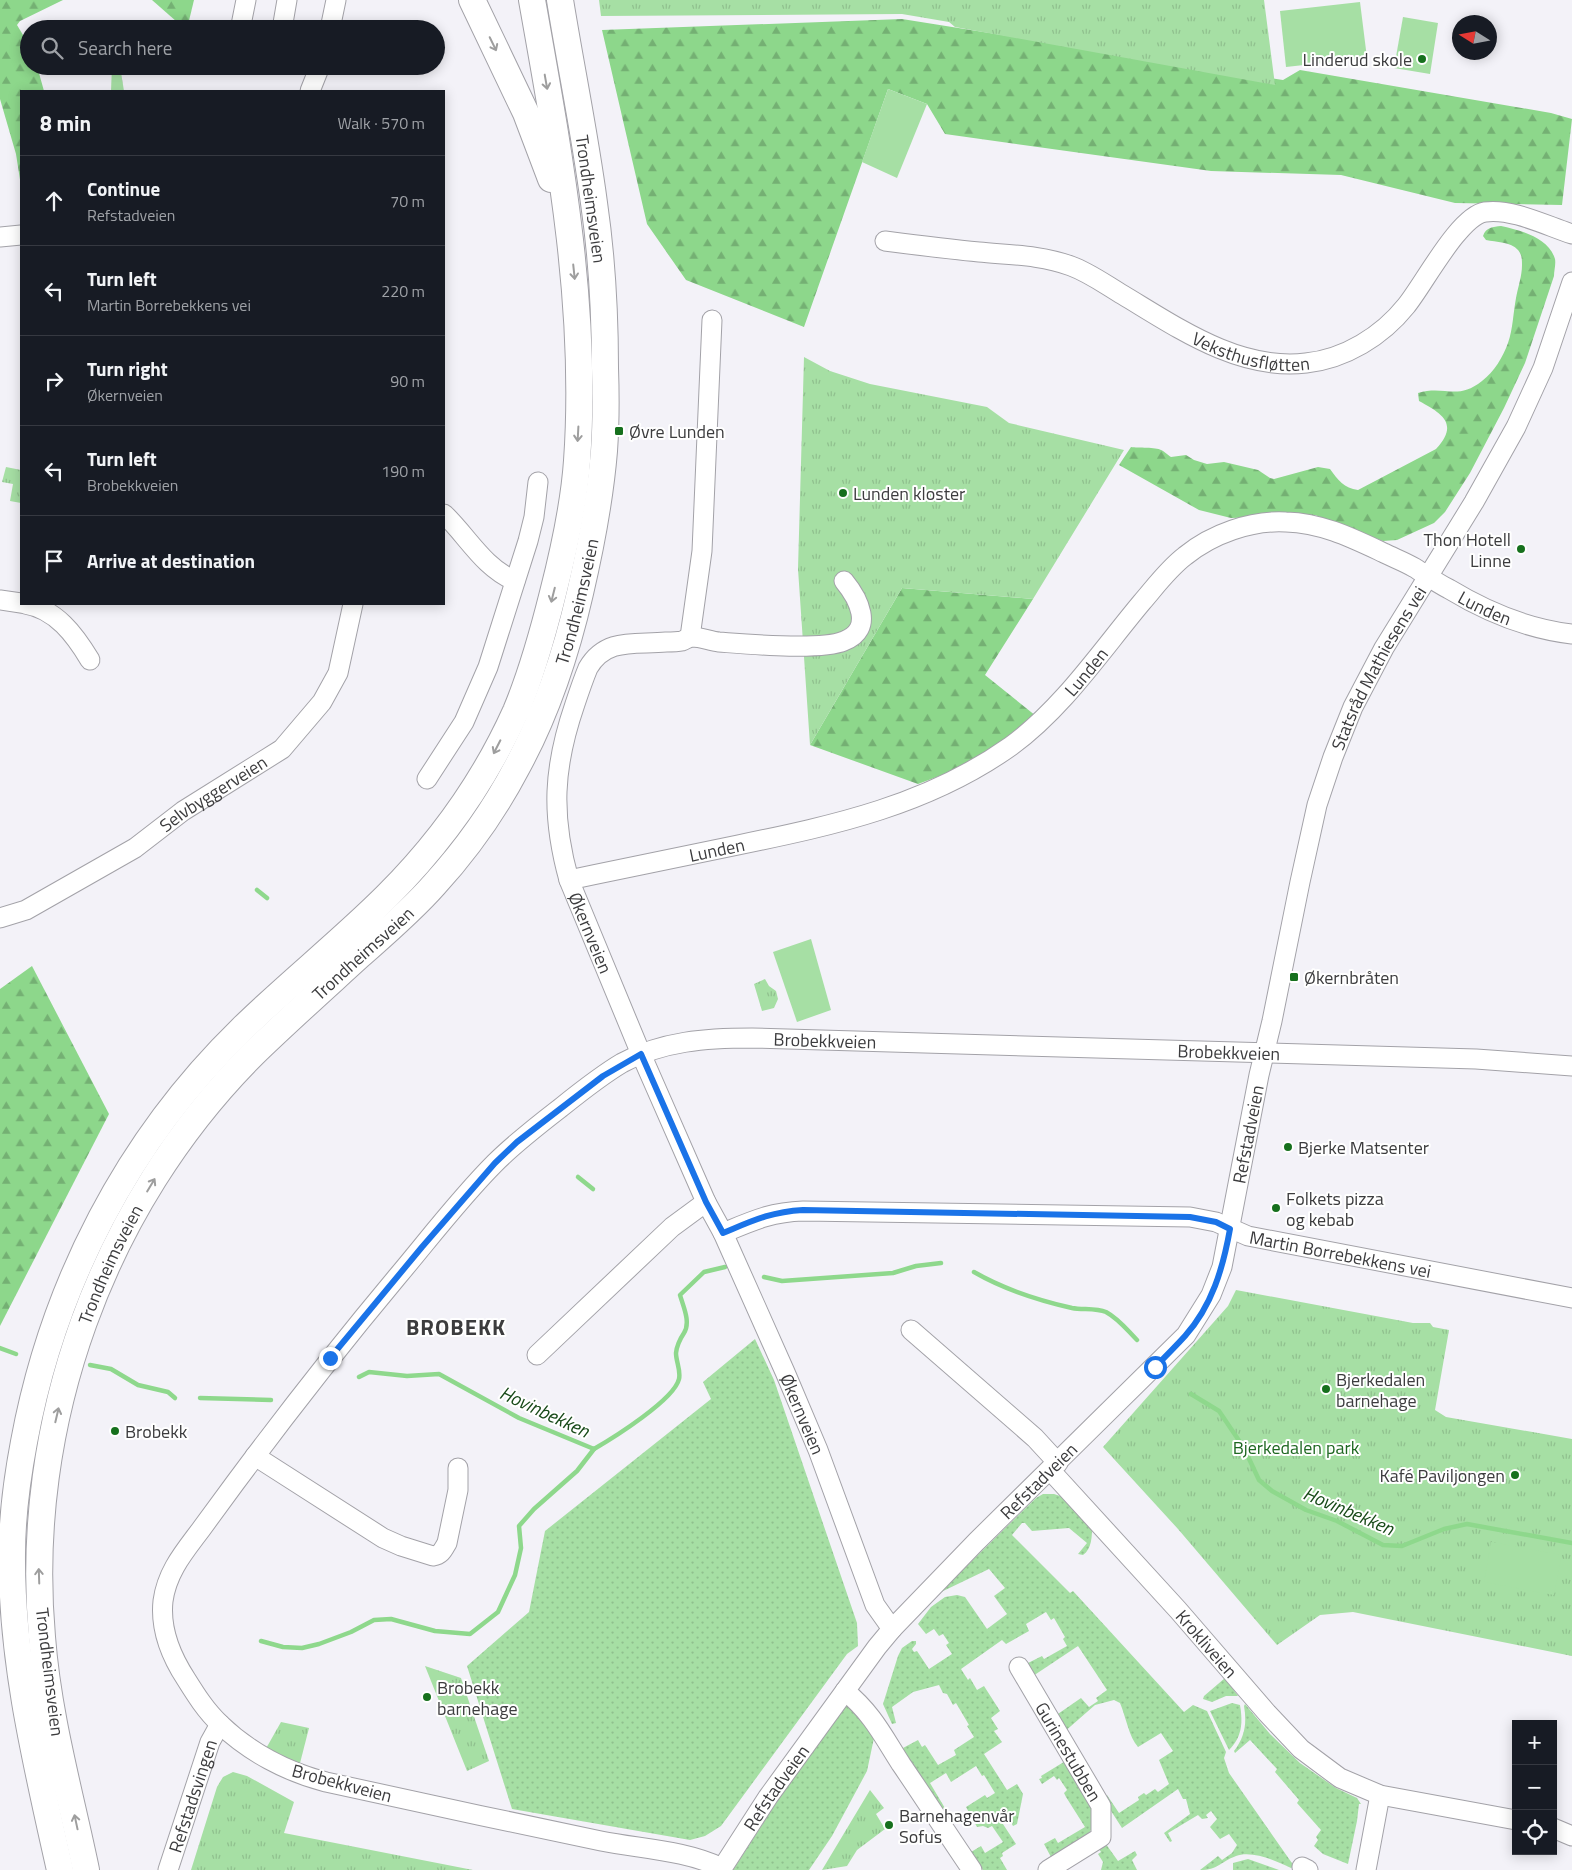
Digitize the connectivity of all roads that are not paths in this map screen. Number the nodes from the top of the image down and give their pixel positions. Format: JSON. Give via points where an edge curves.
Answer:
{"nodes":[{"id":1,"x":246,"y":0,"type":"edge"},
{"id":2,"x":287,"y":0,"type":"edge"},
{"id":3,"x":336,"y":0,"type":"edge"},
{"id":4,"x":472,"y":0,"type":"edge"},
{"id":5,"x":532,"y":0,"type":"edge"},
{"id":6,"x":560,"y":0,"type":"edge"},
{"id":7,"x":242,"y":20,"type":"edge"},
{"id":8,"x":284,"y":20,"type":"edge"},
{"id":9,"x":332,"y":20,"type":"edge"},
{"id":10,"x":316,"y":75,"type":"edge"},
{"id":11,"x":310,"y":90,"type":"edge"},
{"id":12,"x":568,"y":224,"type":"junction"},
{"id":13,"x":1572,"y":234,"type":"edge"},
{"id":14,"x":20,"y":235,"type":"edge"},
{"id":15,"x":0,"y":238,"type":"edge"},
{"id":16,"x":885,"y":241,"type":"dead end"},
{"id":17,"x":1572,"y":282,"type":"edge"},
{"id":18,"x":712,"y":320,"type":"dead end"},
{"id":19,"x":538,"y":482,"type":"dead end"},
{"id":20,"x":445,"y":515,"type":"edge"},
{"id":21,"x":1428,"y":576,"type":"junction"},
{"id":22,"x":515,"y":581,"type":"junction"},
{"id":23,"x":844,"y":581,"type":"dead end"},
{"id":24,"x":0,"y":600,"type":"edge"},
{"id":25,"x":20,"y":603,"type":"edge"},
{"id":26,"x":28,"y":605,"type":"edge"},
{"id":27,"x":353,"y":605,"type":"edge"},
{"id":28,"x":1572,"y":634,"type":"edge"},
{"id":29,"x":690,"y":637,"type":"junction"},
{"id":30,"x":90,"y":660,"type":"dead end"},
{"id":31,"x":427,"y":779,"type":"dead end"},
{"id":32,"x":569,"y":880,"type":"junction"},
{"id":33,"x":0,"y":918,"type":"edge"},
{"id":34,"x":1264,"y":1052,"type":"junction"},
{"id":35,"x":641,"y":1054,"type":"junction"},
{"id":36,"x":1572,"y":1066,"type":"edge"},
{"id":37,"x":706,"y":1202,"type":"junction"},
{"id":38,"x":1230,"y":1229,"type":"junction"},
{"id":39,"x":723,"y":1233,"type":"junction"},
{"id":40,"x":1572,"y":1298,"type":"edge"},
{"id":41,"x":911,"y":1330,"type":"dead end"},
{"id":42,"x":536,"y":1356,"type":"dead end"},
{"id":43,"x":254,"y":1456,"type":"junction"},
{"id":44,"x":1054,"y":1466,"type":"junction"},
{"id":45,"x":458,"y":1468,"type":"dead end"},
{"id":46,"x":892,"y":1629,"type":"junction"},
{"id":47,"x":1019,"y":1667,"type":"dead end"},
{"id":48,"x":845,"y":1691,"type":"junction"},
{"id":49,"x":220,"y":1724,"type":"junction"},
{"id":50,"x":1380,"y":1795,"type":"junction"},
{"id":51,"x":1512,"y":1819,"type":"edge"},
{"id":52,"x":1557,"y":1830,"type":"edge"},
{"id":53,"x":1572,"y":1836,"type":"edge"},
{"id":54,"x":722,"y":1869,"type":"edge"},
{"id":55,"x":60,"y":1870,"type":"edge"},
{"id":56,"x":86,"y":1870,"type":"edge"},
{"id":57,"x":168,"y":1870,"type":"edge"},
{"id":58,"x":972,"y":1870,"type":"edge"},
{"id":59,"x":1048,"y":1870,"type":"edge"},
{"id":60,"x":1366,"y":1870,"type":"edge"}],
"edges":[{"from":1,"to":7,"type":"street"},
{"from":2,"to":8,"type":"street"},
{"from":3,"to":9,"type":"street"},
{"from":4,"to":12,"type":"highway","one_way":true,"via":[[526,113]]},
{"from":5,"to":12,"type":"highway","name":"Trondheimsveien","one_way":true},
{"from":56,"to":6,"type":"highway","name":"Trondheimsveien","one_way":true,"via":[[47,1677],[41,1636],[39,1551],[54,1427],[92,1297],[156,1176],[217,1092],[421,899],[489,814],[517,769],[538,724],[571,632],[602,475],[606,403],[605,330],[594,201]]},
{"from":10,"to":11,"type":"street"},
{"from":12,"to":55,"type":"highway","name":"Trondheimsveien","one_way":true,"via":[[579,332],[580,403],[576,466],[569,520],[553,593],[531,671],[515,712],[466,800],[417,864],[386,897],[241,1030],[170,1109],[142,1148],[88,1243],[40,1369],[15,1499],[13,1594],[22,1685]]},
{"from":13,"to":16,"type":"street","name":"Veksthusfløtten","via":[[1509,213],[1478,214],[1464,225],[1406,307],[1381,331],[1336,356],[1306,363],[1276,364],[1233,354],[1060,262]]},
{"from":14,"to":15,"type":"street"},
{"from":17,"to":21,"type":"street","name":"Statsråd Mathiesens vei","via":[[1546,361],[1516,427]]},
{"from":18,"to":29,"type":"street","via":[[702,551]]},
{"from":19,"to":22,"type":"street","via":[[534,517]]},
{"from":20,"to":22,"type":"street","via":[[486,563]]},
{"from":21,"to":28,"type":"street","name":"Lunden","via":[[1503,616],[1538,628]]},
{"from":21,"to":32,"type":"street","name":"Lunden","via":[[1368,545],[1317,526],[1284,522],[1224,533],[1182,558],[1035,728],[960,777],[853,819]]},
{"from":21,"to":34,"type":"street","name":"Statsråd Mathiesens vei","via":[[1363,686],[1333,757],[1311,834]]},
{"from":22,"to":31,"type":"street","via":[[498,640],[472,707]]},
{"from":23,"to":29,"type":"street","via":[[857,600],[862,615],[856,632],[846,641],[808,645],[763,644]]},
{"from":24,"to":25,"type":"street"},
{"from":26,"to":30,"type":"street","via":[[42,609],[68,628]]},
{"from":27,"to":33,"type":"street","name":"Selvbyggerveien","via":[[338,673],[322,702],[282,748],[183,811],[135,848],[26,910]]},
{"from":29,"to":32,"type":"street","name":"Økernveien","via":[[677,642],[625,643],[606,649],[592,662],[584,676],[565,736],[557,776],[559,835]]},
{"from":32,"to":35,"type":"street","name":"Økernveien"},
{"from":34,"to":35,"type":"street","name":"Brobekkveien","via":[[724,1038],[685,1042]]},
{"from":34,"to":36,"type":"street","name":"Brobekkveien","via":[[1476,1059]]},
{"from":34,"to":38,"type":"street","name":"Refstadveien"},
{"from":35,"to":37,"type":"street","name":"Økernveien"},
{"from":35,"to":43,"type":"street","name":"Brobekkveien","via":[[603,1076],[517,1142],[495,1163],[348,1336]]},
{"from":37,"to":39,"type":"street","name":"Økernveien"},
{"from":37,"to":42,"type":"street","via":[[672,1226]]},
{"from":38,"to":39,"type":"street","name":"Martin Borrebekkens vei","via":[[1216,1222],[1190,1217],[803,1210],[783,1211]]},
{"from":38,"to":40,"type":"street","name":"Martin Borrebekkens vei","via":[[1248,1236]]},
{"from":38,"to":44,"type":"street","name":"Refstadveien","via":[[1218,1281],[1186,1335]]},
{"from":39,"to":46,"type":"street","name":"Økernveien","via":[[818,1450],[875,1605]]},
{"from":41,"to":44,"type":"street","name":"Krokliveien","via":[[1035,1438]]},
{"from":43,"to":45,"type":"street","via":[[383,1538],[433,1556],[447,1544],[458,1490]]},
{"from":43,"to":49,"type":"street","name":"Brobekkveien","via":[[179,1559],[168,1580],[163,1604],[165,1631],[174,1660],[200,1702]]},
{"from":44,"to":46,"type":"street","name":"Refstadveien"},
{"from":44,"to":50,"type":"street","name":"Krokliveien","via":[[1301,1749],[1340,1778]]},
{"from":46,"to":48,"type":"street","name":"Refstadveien"},
{"from":47,"to":59,"type":"street","name":"Gurinestubben","via":[[1101,1806],[1101,1837]]},
{"from":48,"to":54,"type":"street","name":"Refstadveien","via":[[768,1797]]},
{"from":48,"to":58,"type":"street","via":[[872,1716]]},
{"from":49,"to":54,"type":"street","name":"Brobekkveien","via":[[275,1763],[321,1781],[604,1842],[683,1855]]},
{"from":49,"to":57,"type":"street","name":"Refstadsvingen","via":[[210,1742]]},
{"from":50,"to":51,"type":"street","name":"Krokliveien"},
{"from":50,"to":60,"type":"street"},
{"from":52,"to":53,"type":"street"}]}
